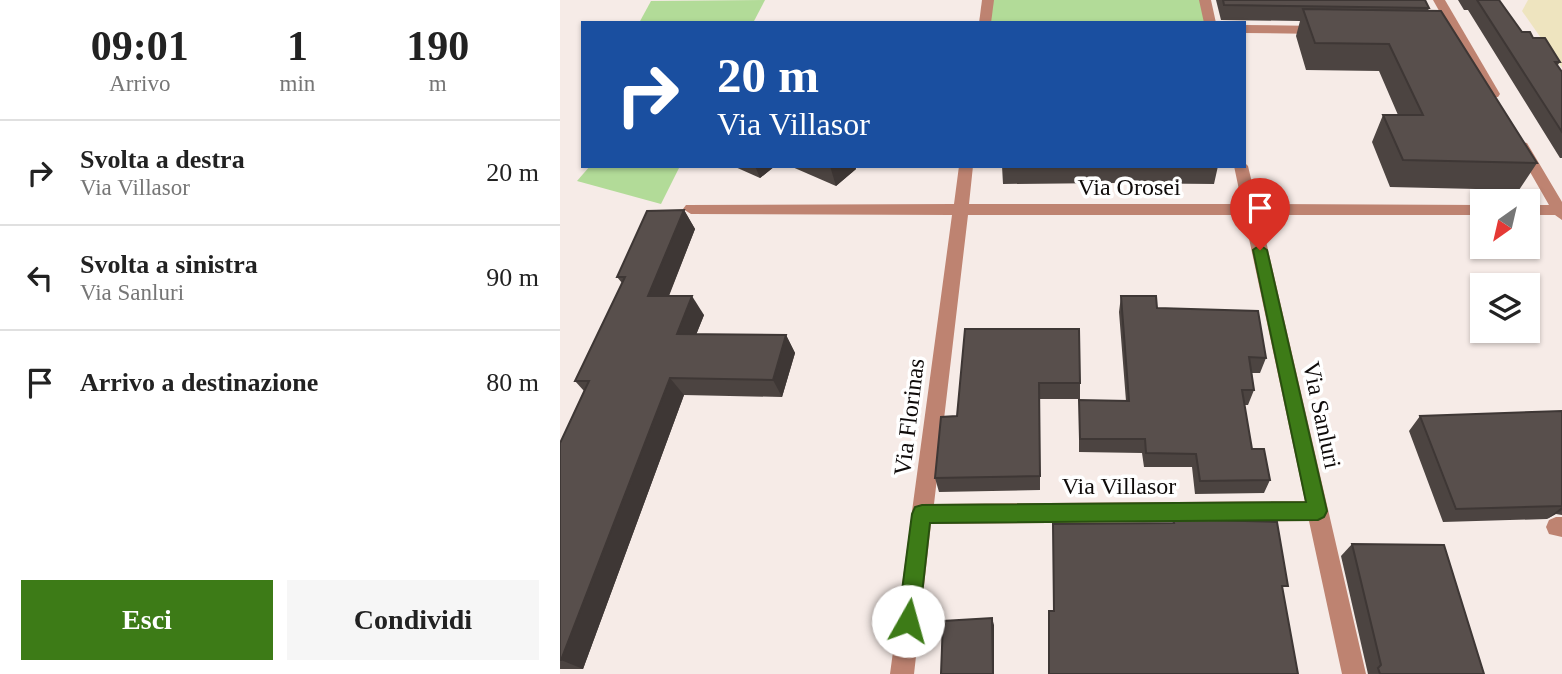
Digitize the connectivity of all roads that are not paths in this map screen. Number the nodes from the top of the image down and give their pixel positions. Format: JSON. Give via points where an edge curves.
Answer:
{"nodes":[{"id":1,"x":988,"y":0,"type":"edge"},
{"id":2,"x":1205,"y":0,"type":"edge"},
{"id":3,"x":1439,"y":0,"type":"edge"},
{"id":4,"x":985,"y":21,"type":"edge"},
{"id":5,"x":1210,"y":21,"type":"edge"},
{"id":6,"x":1246,"y":29,"type":"edge"},
{"id":7,"x":1337,"y":30,"type":"edge"},
{"id":8,"x":1497,"y":103,"type":"edge"},
{"id":9,"x":1518,"y":139,"type":"edge"},
{"id":10,"x":966,"y":168,"type":"edge"},
{"id":11,"x":1241,"y":168,"type":"edge"},
{"id":12,"x":691,"y":209,"type":"dead end"},
{"id":13,"x":959,"y":209,"type":"junction"},
{"id":14,"x":1251,"y":210,"type":"junction"},
{"id":15,"x":1470,"y":210,"type":"edge"},
{"id":16,"x":1540,"y":211,"type":"edge"},
{"id":17,"x":1560,"y":213,"type":"edge"},
{"id":18,"x":1318,"y":511,"type":"junction"},
{"id":19,"x":922,"y":514,"type":"junction"},
{"id":20,"x":902,"y":674,"type":"edge"},
{"id":21,"x":1354,"y":674,"type":"edge"}],
"edges":[{"from":1,"to":4,"type":"street"},
{"from":2,"to":5,"type":"street"},
{"from":3,"to":8,"type":"street","via":[[1450,31]]},
{"from":6,"to":7,"type":"street"},
{"from":9,"to":17,"type":"street"},
{"from":10,"to":13,"type":"street","name":"Via Florinas"},
{"from":11,"to":14,"type":"street","name":"Via Sanluri"},
{"from":12,"to":13,"type":"street","name":"Via Orosei"},
{"from":13,"to":14,"type":"street","name":"Via Orosei"},
{"from":13,"to":19,"type":"street","name":"Via Florinas"},
{"from":14,"to":15,"type":"street","name":"Via Orosei"},
{"from":14,"to":18,"type":"street","name":"Via Sanluri"},
{"from":16,"to":17,"type":"street"},
{"from":18,"to":19,"type":"street","name":"Via Villasor"},
{"from":18,"to":21,"type":"street","name":"Via Sanluri"},
{"from":19,"to":20,"type":"street","name":"Via Florinas"}]}
